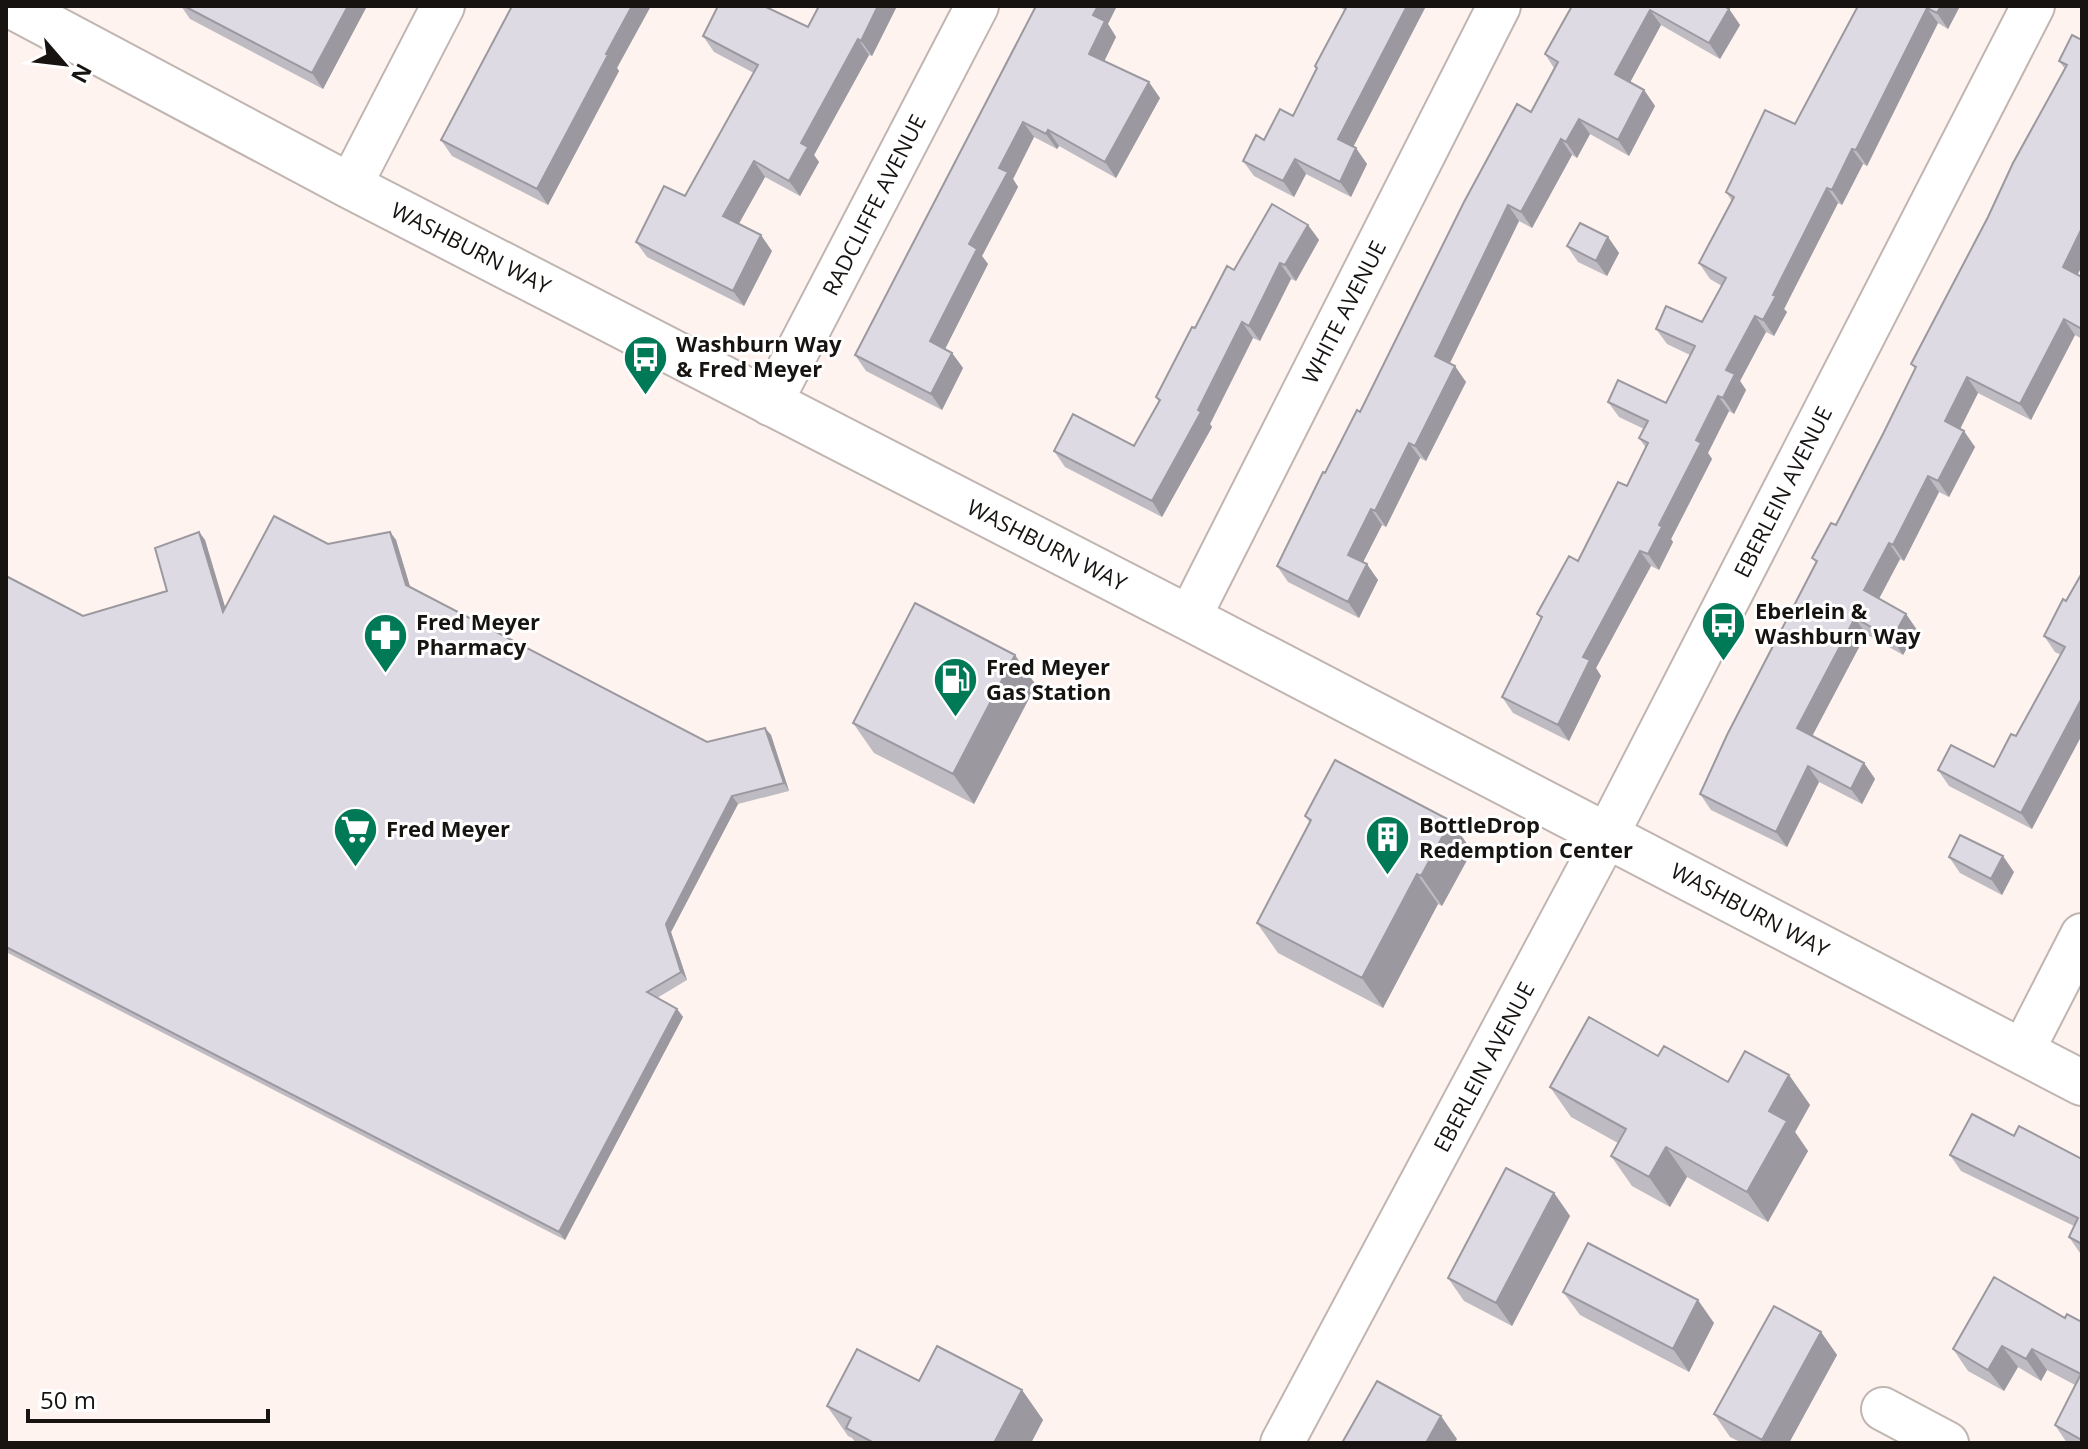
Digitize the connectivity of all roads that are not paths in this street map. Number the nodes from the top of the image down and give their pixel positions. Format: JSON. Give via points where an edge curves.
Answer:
{"nodes":[{"id":1,"x":12,"y":6,"type":"edge"},
{"id":2,"x":443,"y":6,"type":"edge"},
{"id":3,"x":977,"y":6,"type":"edge"},
{"id":4,"x":1499,"y":6,"type":"edge"},
{"id":5,"x":2033,"y":6,"type":"edge"},
{"id":6,"x":350,"y":186,"type":"junction"},
{"id":7,"x":770,"y":404,"type":"junction"},
{"id":8,"x":1189,"y":618,"type":"junction"},
{"id":9,"x":1607,"y":835,"type":"junction"},
{"id":10,"x":2082,"y":935,"type":"edge"},
{"id":11,"x":2022,"y":1052,"type":"junction"},
{"id":12,"x":2082,"y":1083,"type":"edge"},
{"id":13,"x":1883,"y":1409,"type":"dead end"},
{"id":14,"x":1282,"y":1443,"type":"edge"},
{"id":15,"x":1947,"y":1443,"type":"edge"}],
"edges":[{"from":1,"to":6,"type":"main road","name":"WASHBURN WAY"},
{"from":2,"to":6,"type":"street"},
{"from":3,"to":7,"type":"street","name":"RADCLIFFE AVENUE"},
{"from":4,"to":8,"type":"street","name":"WHITE AVENUE"},
{"from":5,"to":9,"type":"street","name":"EBERLEIN AVENUE"},
{"from":6,"to":7,"type":"main road","name":"WASHBURN WAY"},
{"from":7,"to":8,"type":"main road","name":"WASHBURN WAY"},
{"from":8,"to":9,"type":"main road","name":"WASHBURN WAY"},
{"from":9,"to":11,"type":"main road","name":"WASHBURN WAY"},
{"from":9,"to":14,"type":"street","name":"EBERLEIN AVENUE"},
{"from":10,"to":11,"type":"street"},
{"from":11,"to":12,"type":"main road","name":"WASHBURN WAY"},
{"from":13,"to":15,"type":"street"}]}
